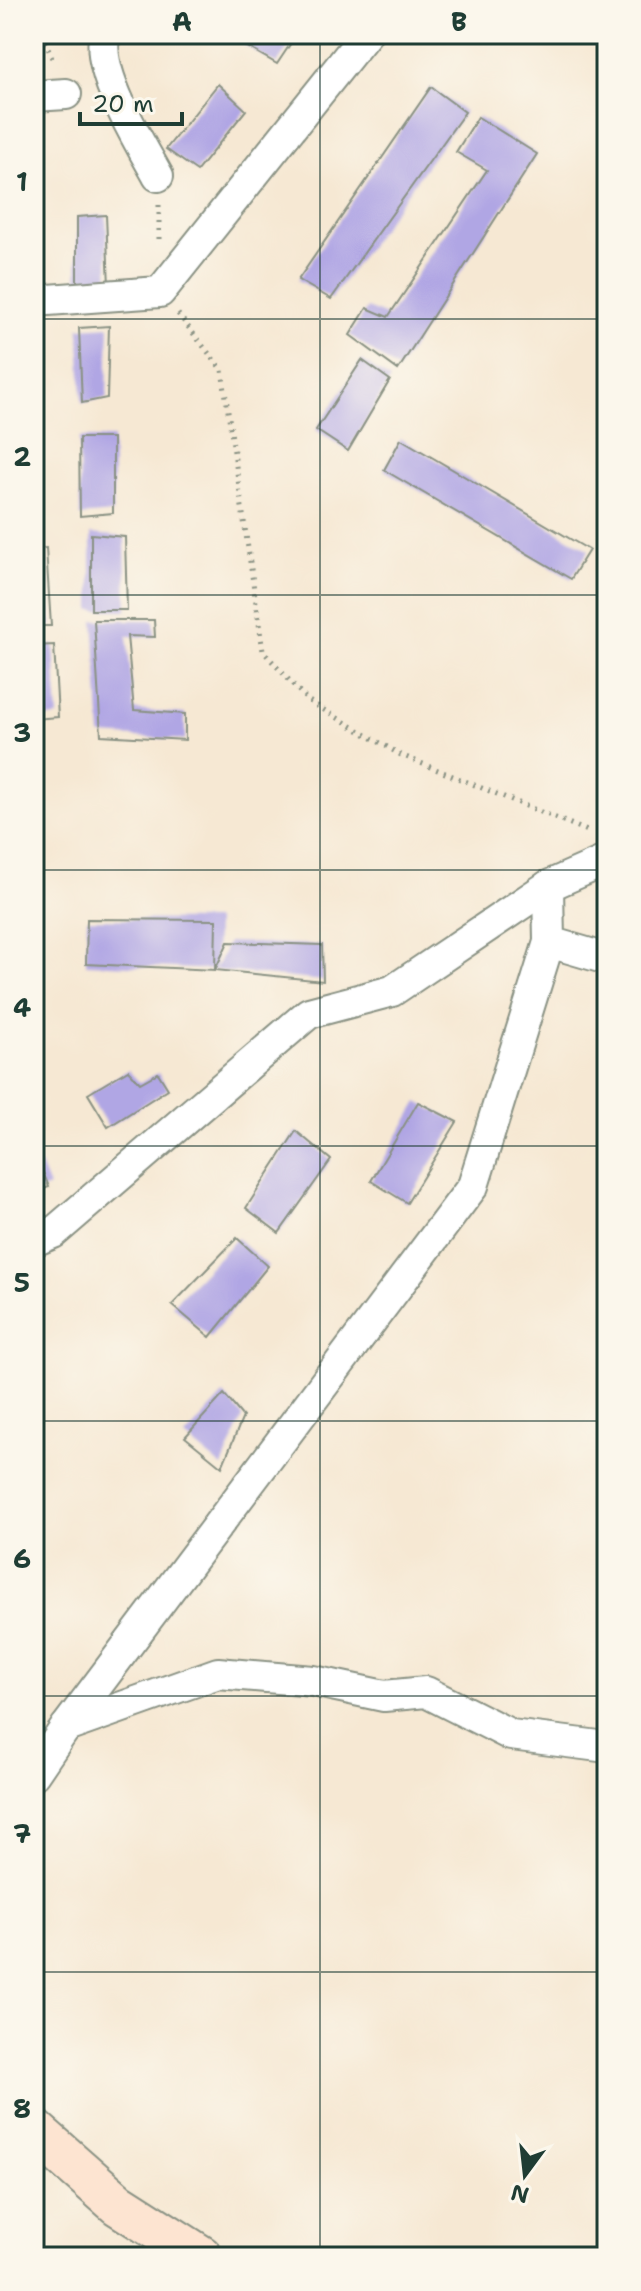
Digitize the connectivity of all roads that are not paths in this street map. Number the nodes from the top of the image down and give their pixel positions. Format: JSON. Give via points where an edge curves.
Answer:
{"nodes":[{"id":1,"x":105,"y":34,"type":"edge"},
{"id":2,"x":366,"y":34,"type":"edge"},
{"id":3,"x":66,"y":94,"type":"road end"},
{"id":4,"x":34,"y":96,"type":"edge"},
{"id":5,"x":158,"y":176,"type":"road end"},
{"id":6,"x":34,"y":301,"type":"edge"},
{"id":7,"x":607,"y":860,"type":"edge"},
{"id":8,"x":548,"y":886,"type":"junction"},
{"id":9,"x":549,"y":942,"type":"junction"},
{"id":10,"x":607,"y":959,"type":"edge"},
{"id":11,"x":34,"y":1241,"type":"edge"},
{"id":12,"x":66,"y":1727,"type":"junction"},
{"id":13,"x":607,"y":1747,"type":"edge"},
{"id":14,"x":34,"y":1774,"type":"edge"},
{"id":15,"x":34,"y":2130,"type":"edge"},
{"id":16,"x":201,"y":2257,"type":"edge"}],
"edges":[{"from":1,"to":5,"type":"street","via":[[102,45],[118,104]]},
{"from":2,"to":6,"type":"street","via":[[160,292]]},
{"from":3,"to":4,"type":"street"},
{"from":7,"to":8,"type":"street"},
{"from":8,"to":9,"type":"street"},
{"from":8,"to":11,"type":"street","via":[[392,991],[309,1013],[53,1233]]},
{"from":9,"to":10,"type":"street"},
{"from":9,"to":12,"type":"street","via":[[473,1186]]},
{"from":12,"to":13,"type":"street","via":[[218,1673],[313,1681],[384,1696],[426,1692],[511,1735]]},
{"from":12,"to":14,"type":"street"},
{"from":15,"to":16,"type":"main road","via":[[118,2204]]}]}
